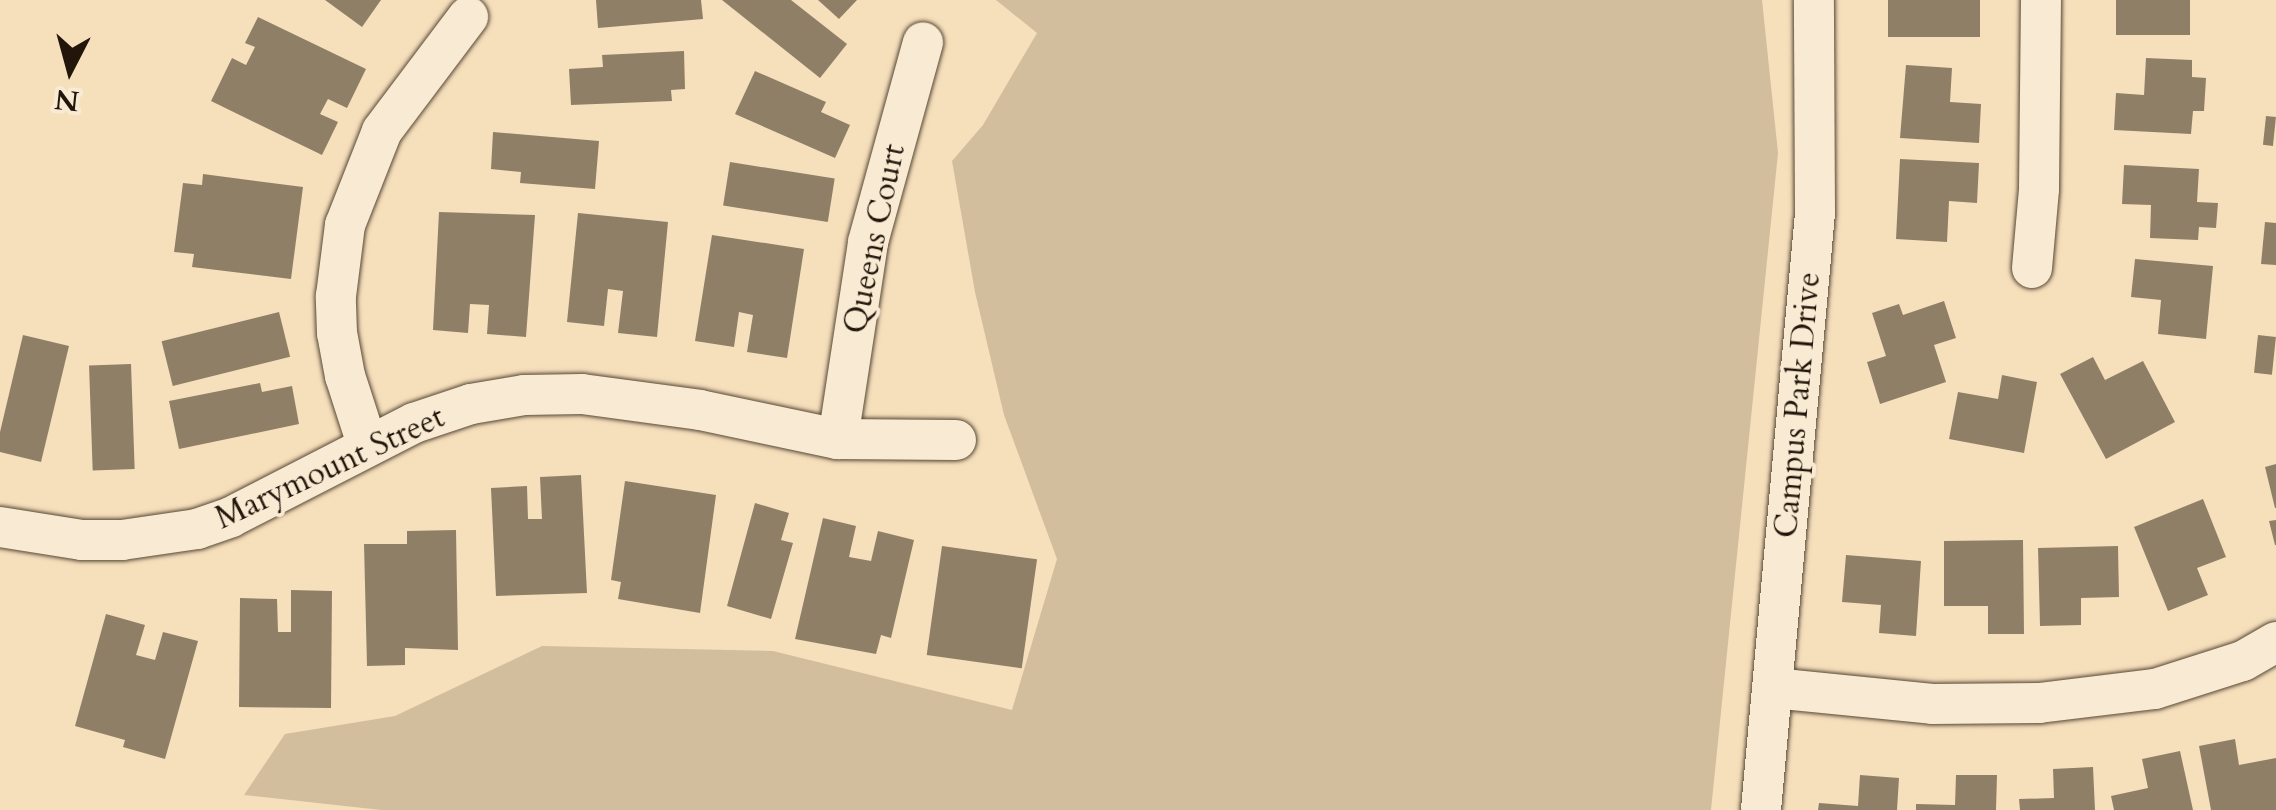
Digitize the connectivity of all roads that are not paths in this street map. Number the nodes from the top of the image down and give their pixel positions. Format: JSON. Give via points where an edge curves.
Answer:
{"nodes":[{"id":1,"x":1814,"y":0,"type":"edge"},
{"id":2,"x":2041,"y":0,"type":"edge"},
{"id":3,"x":468,"y":16,"type":"dead end"},
{"id":4,"x":923,"y":42,"type":"dead end"},
{"id":5,"x":2032,"y":268,"type":"dead end"},
{"id":6,"x":838,"y":439,"type":"junction"},
{"id":7,"x":956,"y":440,"type":"dead end"},
{"id":8,"x":367,"y":444,"type":"junction"},
{"id":9,"x":0,"y":527,"type":"edge"},
{"id":10,"x":2276,"y":642,"type":"edge"},
{"id":11,"x":1773,"y":688,"type":"junction"},
{"id":12,"x":1761,"y":810,"type":"edge"}],
"edges":[{"from":1,"to":11,"type":"street","name":"Campus Park Drive","via":[[1815,213]]},
{"from":2,"to":5,"type":"street"},
{"from":3,"to":8,"type":"street","via":[[382,131],[346,225],[337,333]]},
{"from":4,"to":6,"type":"street","name":"Queens Court","via":[[868,242]]},
{"from":6,"to":7,"type":"street","name":"Marymount Street"},
{"from":6,"to":8,"type":"street","name":"Marymount Street","via":[[582,394],[471,404]]},
{"from":8,"to":9,"type":"street","name":"Marymount Street","via":[[197,529],[82,540]]},
{"from":10,"to":11,"type":"street","via":[[2155,689],[2039,704],[1932,704]]},
{"from":11,"to":12,"type":"street","name":"Campus Park Drive"}]}
